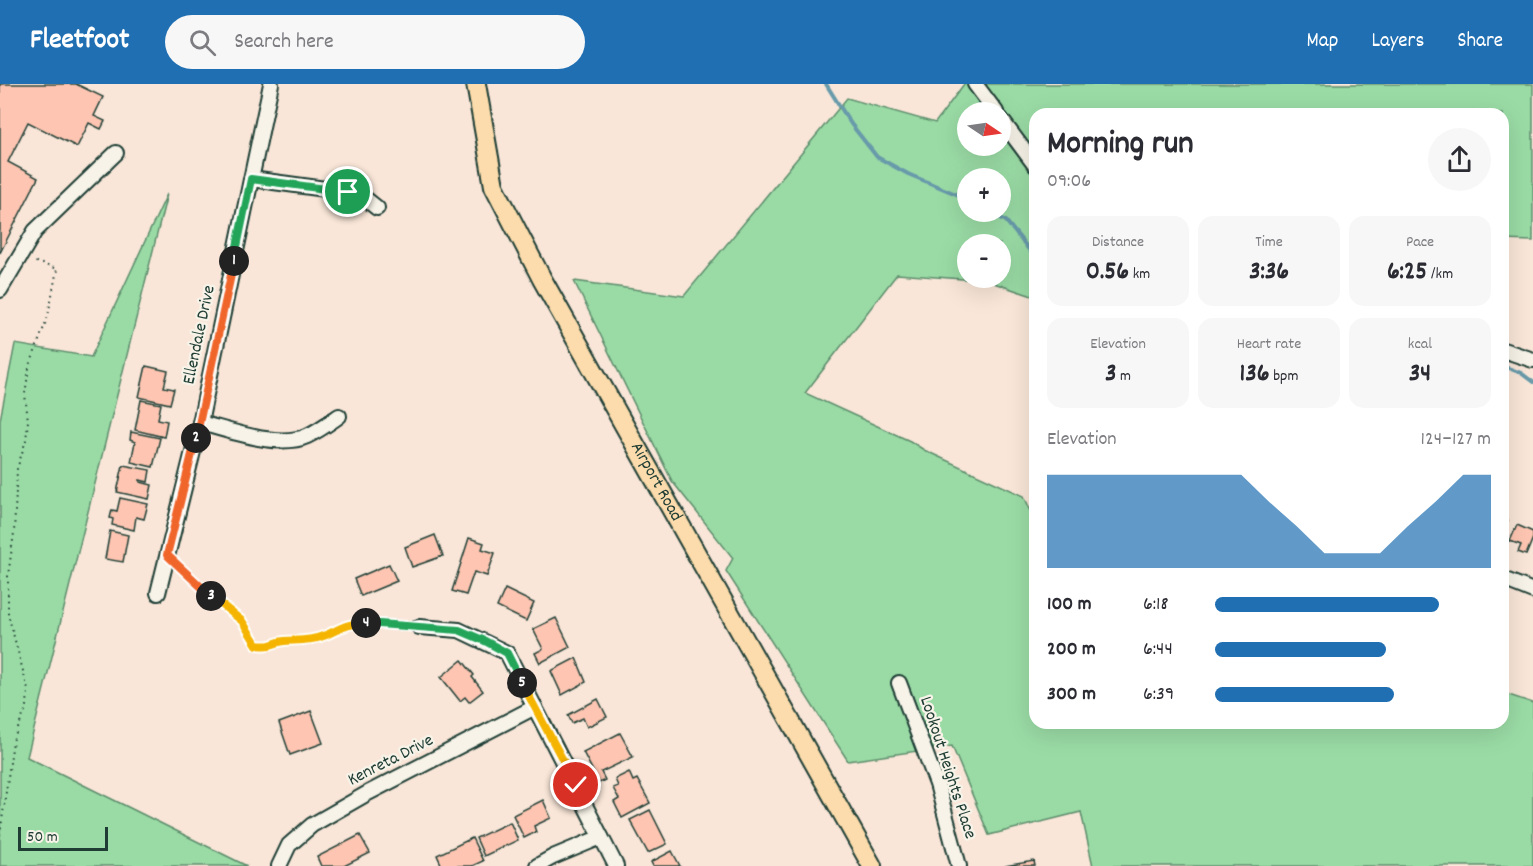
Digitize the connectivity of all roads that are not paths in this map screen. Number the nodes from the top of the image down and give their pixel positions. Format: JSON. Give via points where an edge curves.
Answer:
{"nodes":[{"id":1,"x":271,"y":84,"type":"edge"},
{"id":2,"x":476,"y":84,"type":"edge"},
{"id":3,"x":975,"y":84,"type":"edge"},
{"id":4,"x":988,"y":102,"type":"edge"},
{"id":5,"x":1011,"y":133,"type":"edge"},
{"id":6,"x":116,"y":153,"type":"dead end"},
{"id":7,"x":1029,"y":157,"type":"edge"},
{"id":8,"x":251,"y":179,"type":"junction"},
{"id":9,"x":377,"y":208,"type":"dead end"},
{"id":10,"x":0,"y":290,"type":"edge"},
{"id":11,"x":1509,"y":352,"type":"edge"},
{"id":12,"x":1533,"y":360,"type":"edge"},
{"id":13,"x":339,"y":416,"type":"dead end"},
{"id":14,"x":200,"y":423,"type":"junction"},
{"id":15,"x":1509,"y":581,"type":"edge"},
{"id":16,"x":1533,"y":591,"type":"edge"},
{"id":17,"x":158,"y":593,"type":"dead end"},
{"id":18,"x":419,"y":627,"type":"road end"},
{"id":19,"x":899,"y":683,"type":"dead end"},
{"id":20,"x":535,"y":707,"type":"junction"},
{"id":21,"x":601,"y":837,"type":"junction"},
{"id":22,"x":279,"y":866,"type":"edge"},
{"id":23,"x":537,"y":866,"type":"edge"},
{"id":24,"x":616,"y":866,"type":"edge"},
{"id":25,"x":872,"y":866,"type":"edge"},
{"id":26,"x":959,"y":866,"type":"edge"}],
"edges":[{"from":1,"to":8,"type":"street","name":"Ellendale Drive"},
{"from":2,"to":25,"type":"main road","name":"Airport Road","via":[[499,196]]},
{"from":3,"to":4,"type":"street"},
{"from":5,"to":7,"type":"street"},
{"from":6,"to":10,"type":"street","via":[[35,231]]},
{"from":8,"to":9,"type":"street","via":[[348,192],[362,196]]},
{"from":8,"to":14,"type":"street","name":"Ellendale Drive"},
{"from":11,"to":12,"type":"street"},
{"from":13,"to":14,"type":"street","via":[[306,437],[285,440],[267,440]]},
{"from":14,"to":17,"type":"street","name":"Ellendale Drive"},
{"from":15,"to":16,"type":"street"},
{"from":18,"to":20,"type":"street","via":[[459,630],[507,653]]},
{"from":19,"to":26,"type":"street","name":"Lookout Heights Place","via":[[937,784]]},
{"from":20,"to":21,"type":"street"},
{"from":20,"to":22,"type":"street","name":"Kenreta Drive","via":[[312,825],[289,845]]},
{"from":21,"to":23,"type":"street"},
{"from":21,"to":24,"type":"street"}]}
